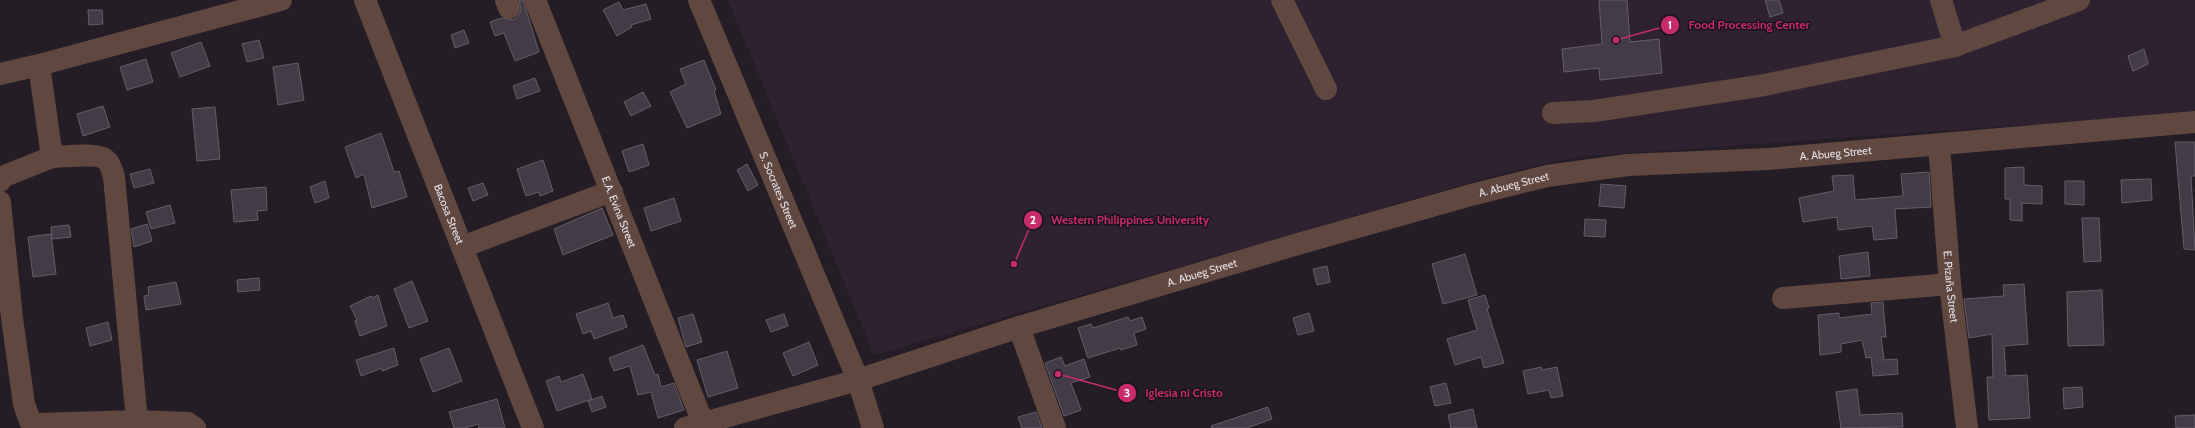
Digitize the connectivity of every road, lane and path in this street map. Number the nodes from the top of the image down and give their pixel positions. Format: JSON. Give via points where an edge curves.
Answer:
{"nodes":[{"id":1,"x":281,"y":0,"type":"edge"},
{"id":2,"x":364,"y":0,"type":"edge"},
{"id":3,"x":536,"y":0,"type":"edge"},
{"id":4,"x":699,"y":0,"type":"edge"},
{"id":5,"x":1282,"y":0,"type":"edge"},
{"id":6,"x":1941,"y":0,"type":"edge"},
{"id":7,"x":2079,"y":0,"type":"edge"},
{"id":8,"x":1955,"y":46,"type":"junction"},
{"id":9,"x":39,"y":65,"type":"junction"},
{"id":10,"x":0,"y":74,"type":"edge"},
{"id":11,"x":1326,"y":89,"type":"dead end"},
{"id":12,"x":1553,"y":113,"type":"dead end"},
{"id":13,"x":2195,"y":122,"type":"edge"},
{"id":14,"x":1939,"y":144,"type":"junction"},
{"id":15,"x":52,"y":157,"type":"junction"},
{"id":16,"x":0,"y":181,"type":"edge"},
{"id":17,"x":612,"y":191,"type":"junction"},
{"id":18,"x":0,"y":202,"type":"edge"},
{"id":19,"x":462,"y":248,"type":"junction"},
{"id":20,"x":1950,"y":284,"type":"junction"},
{"id":21,"x":1783,"y":298,"type":"dead end"},
{"id":22,"x":1019,"y":327,"type":"junction"},
{"id":23,"x":858,"y":380,"type":"junction"},
{"id":24,"x":137,"y":421,"type":"junction"},
{"id":25,"x":698,"y":426,"type":"edge"},
{"id":26,"x":195,"y":428,"type":"edge"},
{"id":27,"x":532,"y":428,"type":"edge"},
{"id":28,"x":873,"y":428,"type":"edge"},
{"id":29,"x":1055,"y":428,"type":"edge"},
{"id":30,"x":1967,"y":428,"type":"edge"}],
"edges":[{"from":1,"to":9,"type":"street","via":[[207,22]]},
{"from":2,"to":19,"type":"street","name":"Bacosa Street"},
{"from":3,"to":17,"type":"street","name":"E.A. Evina Street"},
{"from":4,"to":23,"type":"street","name":"S. Socrates Street"},
{"from":5,"to":11,"type":"street"},
{"from":6,"to":8,"type":"street"},
{"from":7,"to":8,"type":"street"},
{"from":8,"to":12,"type":"street","via":[[1759,86],[1594,111]]},
{"from":9,"to":10,"type":"street"},
{"from":9,"to":15,"type":"street"},
{"from":13,"to":14,"type":"street","name":"A. Abueg Street"},
{"from":14,"to":20,"type":"street","name":"E. Pizaña Street"},
{"from":14,"to":22,"type":"street","name":"A. Abueg Street","via":[[1768,159],[1628,165],[1547,176],[1305,242]]},
{"from":15,"to":16,"type":"street","via":[[2,177]]},
{"from":15,"to":24,"type":"street","via":[[97,156],[106,159],[114,177]]},
{"from":17,"to":19,"type":"street"},
{"from":17,"to":25,"type":"street","name":"E.A. Evina Street"},
{"from":18,"to":24,"type":"street","via":[[13,326],[24,404],[30,421],[36,424]]},
{"from":19,"to":27,"type":"street","name":"Bacosa Street"},
{"from":20,"to":21,"type":"street"},
{"from":20,"to":30,"type":"street","name":"E. Pizaña Street"},
{"from":22,"to":23,"type":"street","name":"A. Abueg Street"},
{"from":22,"to":29,"type":"street"},
{"from":23,"to":25,"type":"street","name":"A. Abueg Street"},
{"from":23,"to":28,"type":"street","name":"S. Socrates Street"},
{"from":24,"to":26,"type":"street","via":[[188,423]]}]}
